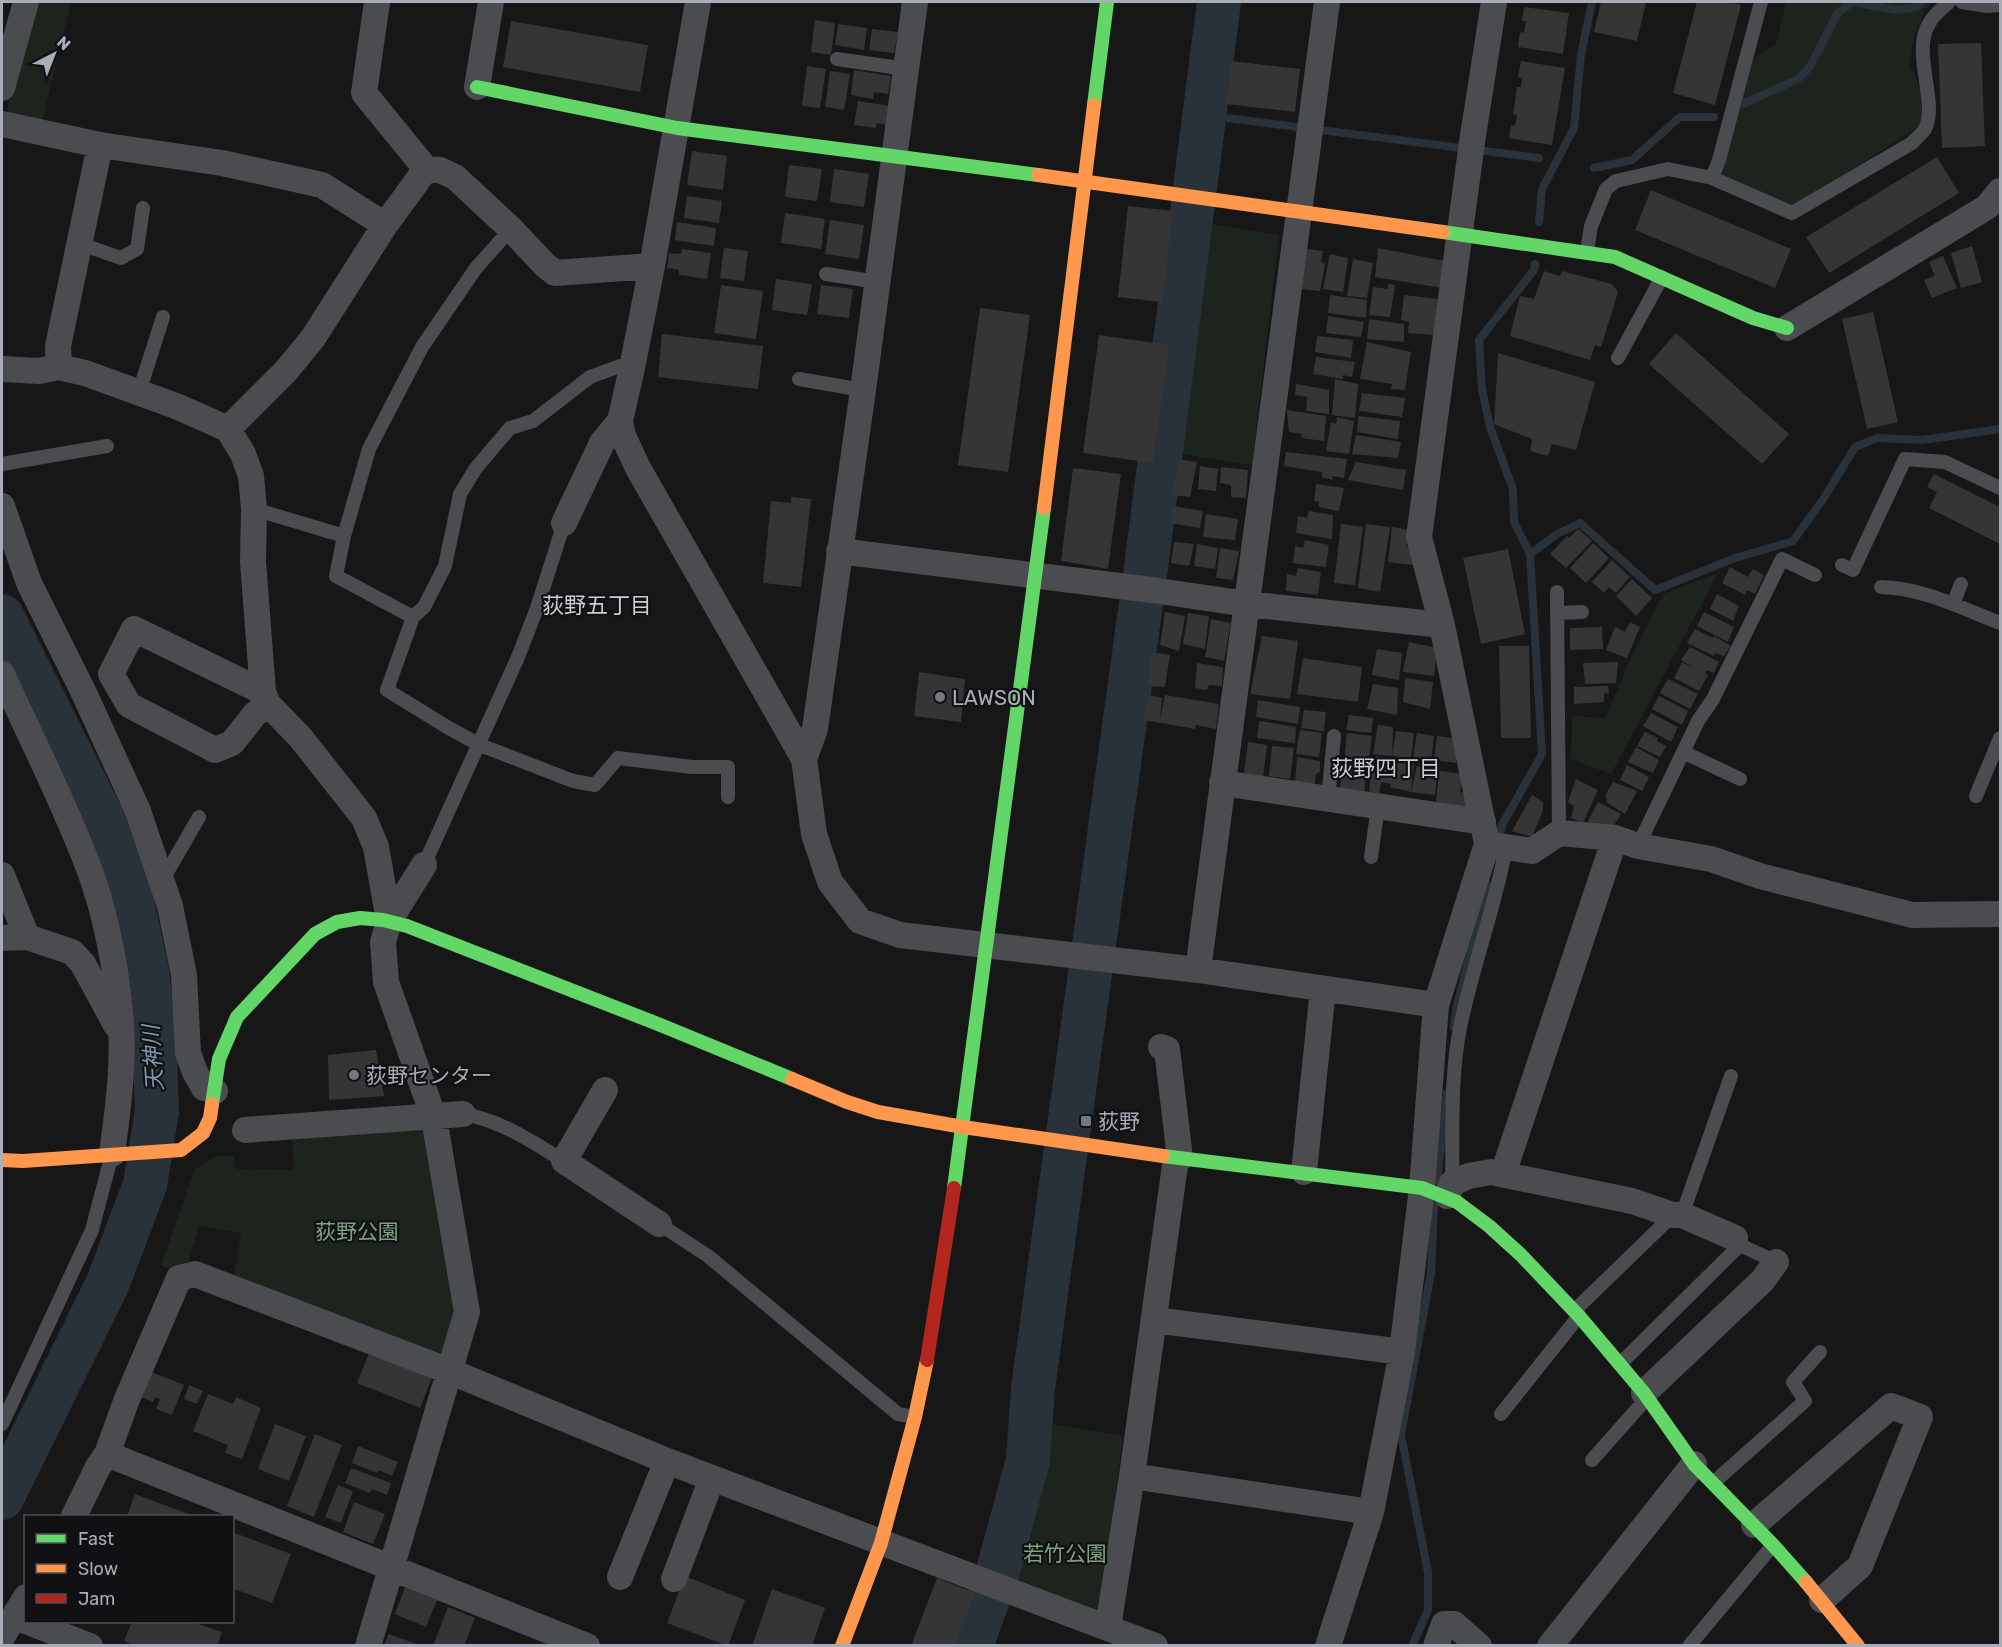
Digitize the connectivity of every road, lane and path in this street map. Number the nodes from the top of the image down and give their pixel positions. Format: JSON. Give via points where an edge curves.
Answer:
{"nodes":[{"id":1,"x":26,"y":2,"type":"edge"},
{"id":2,"x":377,"y":2,"type":"edge"},
{"id":3,"x":491,"y":2,"type":"edge"},
{"id":4,"x":698,"y":2,"type":"edge"},
{"id":5,"x":915,"y":2,"type":"edge"},
{"id":6,"x":1107,"y":2,"type":"edge"},
{"id":7,"x":1327,"y":2,"type":"edge"},
{"id":8,"x":1494,"y":2,"type":"edge"},
{"id":9,"x":1761,"y":2,"type":"edge"},
{"id":10,"x":1950,"y":2,"type":"edge"},
{"id":11,"x":1962,"y":2,"type":"edge"},
{"id":12,"x":2001,"y":4,"type":"edge"},
{"id":13,"x":837,"y":59,"type":"dead end"},
{"id":14,"x":906,"y":69,"type":"junction"},
{"id":15,"x":477,"y":87,"type":"joint"},
{"id":16,"x":2,"y":88,"type":"edge"},
{"id":17,"x":2,"y":124,"type":"edge"},
{"id":18,"x":677,"y":128,"type":"junction"},
{"id":19,"x":99,"y":145,"type":"junction"},
{"id":20,"x":894,"y":157,"type":"junction"},
{"id":21,"x":426,"y":169,"type":"junction"},
{"id":22,"x":1712,"y":178,"type":"junction"},
{"id":23,"x":1084,"y":181,"type":"junction"},
{"id":24,"x":2001,"y":191,"type":"edge"},
{"id":25,"x":143,"y":208,"type":"dead end"},
{"id":26,"x":1299,"y":213,"type":"junction"},
{"id":27,"x":385,"y":225,"type":"junction"},
{"id":28,"x":511,"y":229,"type":"junction"},
{"id":29,"x":1460,"y":234,"type":"junction"},
{"id":30,"x":78,"y":243,"type":"junction"},
{"id":31,"x":1587,"y":251,"type":"junction"},
{"id":32,"x":652,"y":266,"type":"junction"},
{"id":33,"x":826,"y":274,"type":"dead end"},
{"id":34,"x":1662,"y":277,"type":"junction"},
{"id":35,"x":878,"y":282,"type":"junction"},
{"id":36,"x":163,"y":317,"type":"dead end"},
{"id":37,"x":1786,"y":328,"type":"joint"},
{"id":38,"x":1618,"y":358,"type":"dead end"},
{"id":39,"x":59,"y":367,"type":"junction"},
{"id":40,"x":632,"y":368,"type":"junction"},
{"id":41,"x":2,"y":369,"type":"edge"},
{"id":42,"x":799,"y":379,"type":"dead end"},
{"id":43,"x":863,"y":390,"type":"junction"},
{"id":44,"x":139,"y":392,"type":"junction"},
{"id":45,"x":620,"y":421,"type":"junction"},
{"id":46,"x":228,"y":429,"type":"junction"},
{"id":47,"x":107,"y":446,"type":"dead end"},
{"id":48,"x":2,"y":464,"type":"edge"},
{"id":49,"x":2001,"y":488,"type":"edge"},
{"id":50,"x":2,"y":506,"type":"edge"},
{"id":51,"x":254,"y":509,"type":"junction"},
{"id":52,"x":564,"y":523,"type":"joint"},
{"id":53,"x":344,"y":537,"type":"junction"},
{"id":54,"x":839,"y":551,"type":"junction"},
{"id":55,"x":1842,"y":565,"type":"dead end"},
{"id":56,"x":1036,"y":575,"type":"junction"},
{"id":57,"x":1815,"y":575,"type":"dead end"},
{"id":58,"x":1961,"y":584,"type":"dead end"},
{"id":59,"x":1881,"y":587,"type":"dead end"},
{"id":60,"x":1557,"y":592,"type":"dead end"},
{"id":61,"x":1247,"y":604,"type":"junction"},
{"id":62,"x":1953,"y":604,"type":"junction"},
{"id":63,"x":1582,"y":612,"type":"dead end"},
{"id":64,"x":1558,"y":613,"type":"junction"},
{"id":65,"x":413,"y":617,"type":"junction"},
{"id":66,"x":2001,"y":623,"type":"edge"},
{"id":67,"x":1442,"y":625,"type":"junction"},
{"id":68,"x":2,"y":674,"type":"edge"},
{"id":69,"x":266,"y":698,"type":"junction"},
{"id":70,"x":1334,"y":736,"type":"dead end"},
{"id":71,"x":2001,"y":738,"type":"edge"},
{"id":72,"x":480,"y":744,"type":"junction"},
{"id":73,"x":1683,"y":752,"type":"junction"},
{"id":74,"x":804,"y":759,"type":"junction"},
{"id":75,"x":1740,"y":779,"type":"dead end"},
{"id":76,"x":1222,"y":783,"type":"junction"},
{"id":77,"x":1976,"y":796,"type":"dead end"},
{"id":78,"x":728,"y":797,"type":"dead end"},
{"id":79,"x":1328,"y":799,"type":"junction"},
{"id":80,"x":1378,"y":806,"type":"junction"},
{"id":81,"x":199,"y":817,"type":"dead end"},
{"id":82,"x":1559,"y":833,"type":"junction"},
{"id":83,"x":1492,"y":837,"type":"junction"},
{"id":84,"x":1626,"y":842,"type":"junction"},
{"id":85,"x":1371,"y":857,"type":"dead end"},
{"id":86,"x":424,"y":865,"type":"joint"},
{"id":87,"x":2,"y":875,"type":"edge"},
{"id":88,"x":162,"y":881,"type":"junction"},
{"id":89,"x":2001,"y":914,"type":"edge"},
{"id":90,"x":389,"y":921,"type":"junction"},
{"id":91,"x":27,"y":937,"type":"junction"},
{"id":92,"x":2,"y":938,"type":"edge"},
{"id":93,"x":985,"y":944,"type":"junction"},
{"id":94,"x":1198,"y":970,"type":"junction"},
{"id":95,"x":1323,"y":989,"type":"junction"},
{"id":96,"x":1437,"y":1005,"type":"junction"},
{"id":97,"x":121,"y":1033,"type":"junction"},
{"id":98,"x":1168,"y":1048,"type":"dead end"},
{"id":99,"x":1731,"y":1076,"type":"dead end"},
{"id":100,"x":605,"y":1090,"type":"dead end"},
{"id":101,"x":215,"y":1091,"type":"junction"},
{"id":102,"x":463,"y":1114,"type":"joint"},
{"id":103,"x":434,"y":1118,"type":"junction"},
{"id":104,"x":963,"y":1127,"type":"junction"},
{"id":105,"x":245,"y":1130,"type":"dead end"},
{"id":106,"x":112,"y":1155,"type":"junction"},
{"id":107,"x":1178,"y":1158,"type":"junction"},
{"id":108,"x":2,"y":1160,"type":"edge"},
{"id":109,"x":564,"y":1161,"type":"junction"},
{"id":110,"x":1304,"y":1172,"type":"junction"},
{"id":111,"x":1503,"y":1174,"type":"junction"},
{"id":112,"x":1422,"y":1188,"type":"junction"},
{"id":113,"x":1449,"y":1190,"type":"junction"},
{"id":114,"x":1678,"y":1215,"type":"junction"},
{"id":115,"x":659,"y":1224,"type":"joint"},
{"id":116,"x":1737,"y":1242,"type":"junction"},
{"id":117,"x":1776,"y":1262,"type":"joint"},
{"id":118,"x":1577,"y":1314,"type":"junction"},
{"id":119,"x":1154,"y":1320,"type":"junction"},
{"id":120,"x":1402,"y":1352,"type":"junction"},
{"id":121,"x":1820,"y":1352,"type":"dead end"},
{"id":122,"x":1620,"y":1364,"type":"junction"},
{"id":123,"x":449,"y":1371,"type":"junction"},
{"id":124,"x":1645,"y":1396,"type":"junction"},
{"id":125,"x":1501,"y":1414,"type":"dead end"},
{"id":126,"x":915,"y":1417,"type":"junction"},
{"id":127,"x":2,"y":1424,"type":"edge"},
{"id":128,"x":107,"y":1455,"type":"junction"},
{"id":129,"x":1592,"y":1460,"type":"dead end"},
{"id":130,"x":668,"y":1461,"type":"junction"},
{"id":131,"x":1694,"y":1464,"type":"junction"},
{"id":132,"x":1132,"y":1476,"type":"junction"},
{"id":133,"x":712,"y":1478,"type":"junction"},
{"id":134,"x":1713,"y":1483,"type":"junction"},
{"id":135,"x":1371,"y":1512,"type":"junction"},
{"id":136,"x":74,"y":1515,"type":"edge"},
{"id":137,"x":1754,"y":1526,"type":"junction"},
{"id":138,"x":881,"y":1543,"type":"junction"},
{"id":139,"x":1773,"y":1545,"type":"junction"},
{"id":140,"x":391,"y":1568,"type":"junction"},
{"id":141,"x":620,"y":1577,"type":"dead end"},
{"id":142,"x":674,"y":1579,"type":"dead end"},
{"id":143,"x":1822,"y":1599,"type":"junction"},
{"id":144,"x":30,"y":1623,"type":"edge"},
{"id":145,"x":1108,"y":1626,"type":"junction"},
{"id":146,"x":90,"y":1646,"type":"edge"},
{"id":147,"x":368,"y":1646,"type":"edge"},
{"id":148,"x":587,"y":1646,"type":"edge"},
{"id":149,"x":842,"y":1646,"type":"edge"},
{"id":150,"x":1155,"y":1646,"type":"edge"},
{"id":151,"x":1328,"y":1646,"type":"edge"},
{"id":152,"x":1436,"y":1646,"type":"edge"},
{"id":153,"x":1479,"y":1646,"type":"edge"},
{"id":154,"x":1550,"y":1646,"type":"edge"},
{"id":155,"x":1689,"y":1646,"type":"edge"},
{"id":156,"x":1858,"y":1646,"type":"edge"}],
"edges":[{"from":1,"to":16,"type":"street"},
{"from":2,"to":21,"type":"street","via":[[364,93]]},
{"from":3,"to":15,"type":"street"},
{"from":4,"to":18,"type":"street"},
{"from":5,"to":14,"type":"street"},
{"from":6,"to":23,"type":"street"},
{"from":7,"to":26,"type":"street"},
{"from":8,"to":29,"type":"street"},
{"from":9,"to":22,"type":"lane"},
{"from":10,"to":22,"type":"lane","via":[[1926,30],[1923,51],[1929,112],[1925,128],[1912,143],[1791,213]]},
{"from":11,"to":12,"type":"lane"},
{"from":13,"to":14,"type":"lane"},
{"from":14,"to":20,"type":"street"},
{"from":15,"to":18,"type":"street"},
{"from":17,"to":19,"type":"street"},
{"from":18,"to":20,"type":"street"},
{"from":18,"to":32,"type":"street"},
{"from":19,"to":27,"type":"street","via":[[191,157],[322,185]]},
{"from":19,"to":30,"type":"street"},
{"from":20,"to":23,"type":"street"},
{"from":20,"to":35,"type":"street"},
{"from":21,"to":27,"type":"street"},
{"from":21,"to":28,"type":"street","via":[[455,177]]},
{"from":22,"to":31,"type":"lane","via":[[1668,169],[1616,181],[1605,189],[1591,226]]},
{"from":23,"to":26,"type":"street"},
{"from":23,"to":56,"type":"street"},
{"from":24,"to":37,"type":"street","via":[[1987,207]]},
{"from":25,"to":30,"type":"lane","via":[[137,249],[121,258]]},
{"from":26,"to":29,"type":"street"},
{"from":26,"to":61,"type":"street"},
{"from":27,"to":46,"type":"street","via":[[313,339]]},
{"from":28,"to":32,"type":"street","via":[[555,273]]},
{"from":28,"to":53,"type":"lane","via":[[476,268],[422,347],[369,449]]},
{"from":29,"to":31,"type":"street"},
{"from":29,"to":67,"type":"street","via":[[1419,537]]},
{"from":30,"to":39,"type":"street","via":[[58,346]]},
{"from":31,"to":34,"type":"street","via":[[1615,256]]},
{"from":32,"to":40,"type":"street"},
{"from":33,"to":35,"type":"lane"},
{"from":34,"to":37,"type":"street","via":[[1753,318]]},
{"from":34,"to":38,"type":"lane"},
{"from":35,"to":43,"type":"street"},
{"from":36,"to":44,"type":"lane"},
{"from":39,"to":41,"type":"street","via":[[39,371]]},
{"from":39,"to":44,"type":"street"},
{"from":40,"to":45,"type":"street"},
{"from":40,"to":65,"type":"lane","via":[[620,366],[590,377],[533,421],[510,428],[460,494],[445,566],[424,607]]},
{"from":42,"to":43,"type":"lane"},
{"from":43,"to":54,"type":"street"},
{"from":44,"to":46,"type":"street"},
{"from":45,"to":52,"type":"street","via":[[602,443]]},
{"from":45,"to":74,"type":"street","via":[[638,468]]},
{"from":46,"to":51,"type":"street","via":[[251,476]]},
{"from":47,"to":48,"type":"lane"},
{"from":49,"to":55,"type":"lane","via":[[1945,462],[1905,459],[1853,570]]},
{"from":50,"to":88,"type":"street","via":[[29,583],[138,811]]},
{"from":51,"to":53,"type":"lane"},
{"from":51,"to":69,"type":"street","via":[[253,562]]},
{"from":52,"to":72,"type":"lane","via":[[523,644]]},
{"from":53,"to":65,"type":"lane","via":[[336,576]]},
{"from":54,"to":56,"type":"street"},
{"from":54,"to":74,"type":"street","via":[[815,729]]},
{"from":56,"to":61,"type":"street"},
{"from":56,"to":93,"type":"street"},
{"from":57,"to":73,"type":"lane","via":[[1782,559]]},
{"from":58,"to":62,"type":"lane"},
{"from":59,"to":62,"type":"lane","via":[[1924,593]]},
{"from":60,"to":64,"type":"lane"},
{"from":61,"to":67,"type":"street"},
{"from":61,"to":76,"type":"street"},
{"from":62,"to":66,"type":"lane"},
{"from":63,"to":64,"type":"lane"},
{"from":64,"to":82,"type":"lane"},
{"from":65,"to":72,"type":"lane","via":[[387,690]]},
{"from":67,"to":83,"type":"street"},
{"from":68,"to":97,"type":"street","via":[[89,868],[112,951]]},
{"from":69,"to":69,"type":"street","via":[[232,743],[215,750],[129,705],[111,674],[134,629]]},
{"from":69,"to":90,"type":"street","via":[[364,818],[376,847]]},
{"from":70,"to":79,"type":"lane"},
{"from":71,"to":77,"type":"lane"},
{"from":72,"to":78,"type":"lane","via":[[573,781],[595,785],[618,758],[729,767]]},
{"from":72,"to":86,"type":"lane"},
{"from":73,"to":75,"type":"lane"},
{"from":73,"to":84,"type":"lane"},
{"from":74,"to":93,"type":"street","via":[[814,834],[830,882],[860,921],[900,935]]},
{"from":76,"to":79,"type":"street"},
{"from":76,"to":94,"type":"street"},
{"from":79,"to":80,"type":"street"},
{"from":80,"to":83,"type":"street"},
{"from":80,"to":85,"type":"lane"},
{"from":81,"to":88,"type":"lane"},
{"from":82,"to":83,"type":"street","via":[[1532,850]]},
{"from":82,"to":84,"type":"street"},
{"from":83,"to":96,"type":"street"},
{"from":83,"to":113,"type":"lane","via":[[1500,883],[1460,1029]]},
{"from":84,"to":89,"type":"street","via":[[1711,859],[1760,876],[1912,915]]},
{"from":84,"to":111,"type":"street"},
{"from":86,"to":90,"type":"street"},
{"from":87,"to":91,"type":"street"},
{"from":88,"to":101,"type":"street","via":[[184,975],[188,1053],[204,1088]]},
{"from":90,"to":101,"type":"street","via":[[347,919],[327,924],[315,934],[237,1017],[219,1059]]},
{"from":90,"to":103,"type":"street","via":[[383,942],[386,982]]},
{"from":90,"to":104,"type":"street","via":[[658,1024],[847,1102],[878,1112]]},
{"from":91,"to":92,"type":"street"},
{"from":91,"to":97,"type":"street","via":[[72,952],[83,964]]},
{"from":93,"to":94,"type":"street"},
{"from":93,"to":104,"type":"street"},
{"from":94,"to":95,"type":"street"},
{"from":95,"to":96,"type":"street"},
{"from":95,"to":110,"type":"street"},
{"from":96,"to":112,"type":"street"},
{"from":97,"to":106,"type":"street","via":[[121,1082]]},
{"from":98,"to":107,"type":"street"},
{"from":99,"to":114,"type":"lane","via":[[1716,1134]]},
{"from":100,"to":109,"type":"street"},
{"from":101,"to":106,"type":"street","via":[[203,1133],[181,1150]]},
{"from":102,"to":103,"type":"street"},
{"from":102,"to":109,"type":"lane","via":[[501,1124]]},
{"from":103,"to":105,"type":"street"},
{"from":103,"to":123,"type":"street","via":[[467,1312]]},
{"from":104,"to":107,"type":"street"},
{"from":104,"to":126,"type":"street"},
{"from":106,"to":108,"type":"street"},
{"from":106,"to":127,"type":"lane","via":[[92,1230]]},
{"from":107,"to":110,"type":"street"},
{"from":107,"to":119,"type":"street"},
{"from":109,"to":115,"type":"street"},
{"from":110,"to":112,"type":"street"},
{"from":111,"to":113,"type":"street","via":[[1469,1176]]},
{"from":111,"to":114,"type":"street","via":[[1632,1201]]},
{"from":112,"to":113,"type":"street"},
{"from":112,"to":120,"type":"street"},
{"from":113,"to":118,"type":"street","via":[[1521,1255]]},
{"from":114,"to":116,"type":"street"},
{"from":114,"to":118,"type":"lane"},
{"from":115,"to":126,"type":"lane","via":[[708,1256],[898,1414]]},
{"from":116,"to":117,"type":"lane"},
{"from":116,"to":122,"type":"lane"},
{"from":117,"to":124,"type":"street","via":[[1763,1280]]},
{"from":118,"to":122,"type":"street"},
{"from":118,"to":125,"type":"lane"},
{"from":119,"to":120,"type":"street"},
{"from":119,"to":132,"type":"street"},
{"from":120,"to":135,"type":"street"},
{"from":121,"to":134,"type":"lane","via":[[1793,1382],[1805,1401]]},
{"from":122,"to":124,"type":"street"},
{"from":123,"to":128,"type":"street","via":[[195,1274],[179,1278]]},
{"from":123,"to":130,"type":"street"},
{"from":123,"to":140,"type":"street"},
{"from":124,"to":129,"type":"lane"},
{"from":124,"to":131,"type":"street"},
{"from":126,"to":138,"type":"street"},
{"from":128,"to":136,"type":"street"},
{"from":128,"to":140,"type":"street"},
{"from":130,"to":133,"type":"street"},
{"from":130,"to":141,"type":"street"},
{"from":131,"to":134,"type":"street"},
{"from":131,"to":154,"type":"street"},
{"from":132,"to":135,"type":"street"},
{"from":132,"to":145,"type":"street"},
{"from":133,"to":138,"type":"street"},
{"from":133,"to":142,"type":"street"},
{"from":134,"to":137,"type":"street"},
{"from":135,"to":151,"type":"street"},
{"from":137,"to":139,"type":"street"},
{"from":137,"to":143,"type":"street","via":[[1891,1406],[1920,1417],[1860,1566]]},
{"from":138,"to":145,"type":"street"},
{"from":138,"to":149,"type":"street"},
{"from":139,"to":143,"type":"street"},
{"from":139,"to":155,"type":"lane"},
{"from":140,"to":147,"type":"street"},
{"from":140,"to":148,"type":"street"},
{"from":143,"to":156,"type":"street"},
{"from":144,"to":146,"type":"street"},
{"from":145,"to":150,"type":"street"},
{"from":152,"to":153,"type":"street","via":[[1444,1624],[1454,1624]]}]}
